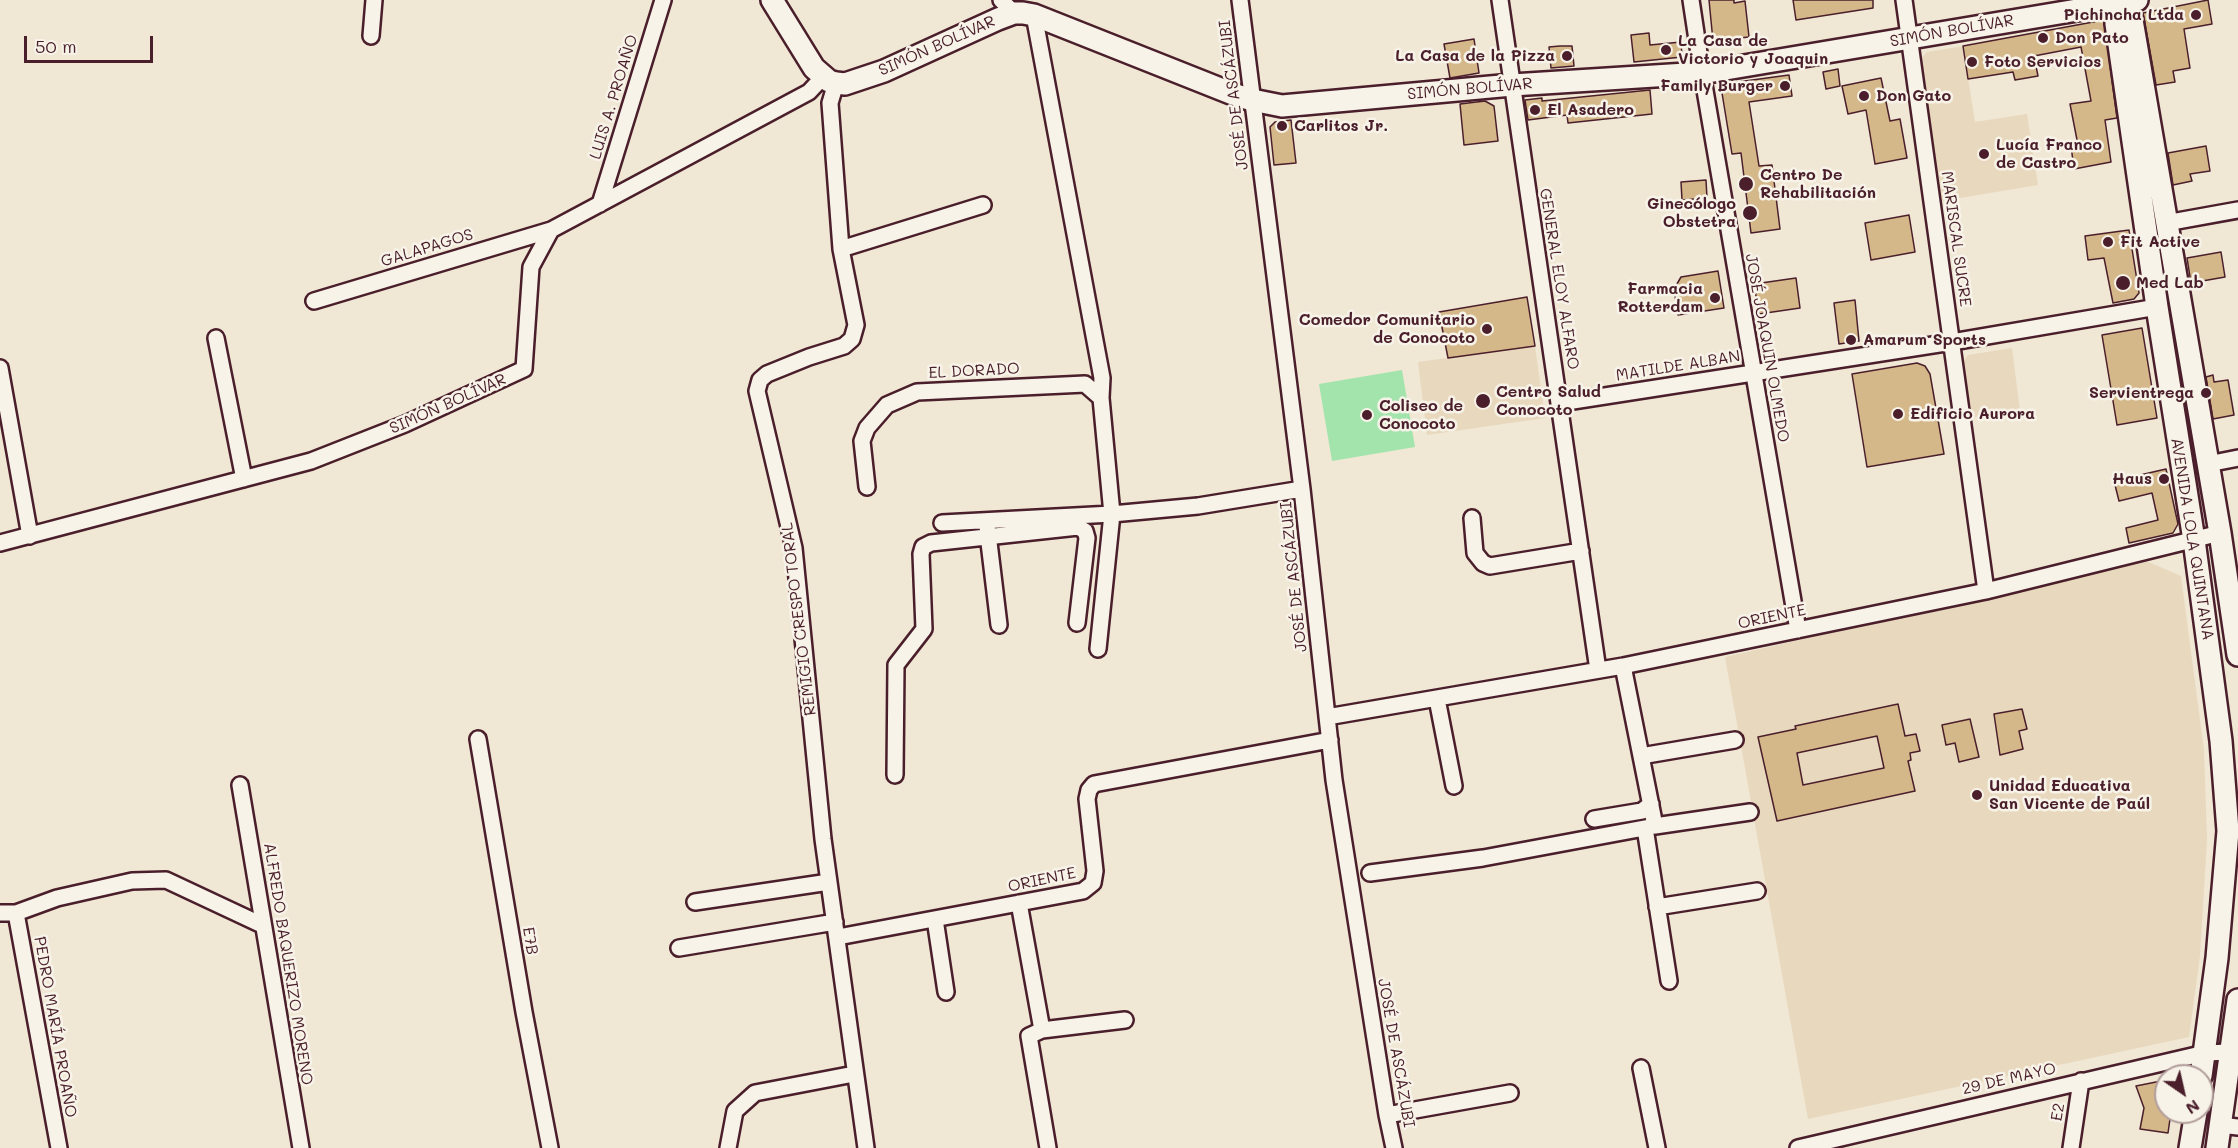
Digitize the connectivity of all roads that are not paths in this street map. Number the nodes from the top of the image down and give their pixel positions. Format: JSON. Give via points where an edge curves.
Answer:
{"nodes":[{"id":1,"x":374,"y":0,"type":"edge"},
{"id":2,"x":663,"y":0,"type":"edge"},
{"id":3,"x":772,"y":0,"type":"edge"},
{"id":4,"x":1240,"y":0,"type":"edge"},
{"id":5,"x":1500,"y":0,"type":"edge"},
{"id":6,"x":1691,"y":0,"type":"edge"},
{"id":7,"x":1904,"y":0,"type":"edge"},
{"id":8,"x":2126,"y":1,"type":"edge"},
{"id":9,"x":1016,"y":9,"type":"edge"},
{"id":10,"x":371,"y":36,"type":"dead end"},
{"id":11,"x":1909,"y":39,"type":"junction"},
{"id":12,"x":1702,"y":73,"type":"junction"},
{"id":13,"x":830,"y":80,"type":"junction"},
{"id":14,"x":1512,"y":85,"type":"junction"},
{"id":15,"x":1252,"y":100,"type":"junction"},
{"id":16,"x":600,"y":204,"type":"junction"},
{"id":17,"x":983,"y":205,"type":"dead end"},
{"id":18,"x":2238,"y":210,"type":"edge"},
{"id":19,"x":2166,"y":222,"type":"junction"},
{"id":20,"x":551,"y":230,"type":"junction"},
{"id":21,"x":841,"y":249,"type":"junction"},
{"id":22,"x":314,"y":302,"type":"dead end"},
{"id":23,"x":2157,"y":307,"type":"junction"},
{"id":24,"x":216,"y":338,"type":"dead end"},
{"id":25,"x":1952,"y":342,"type":"junction"},
{"id":26,"x":0,"y":368,"type":"edge"},
{"id":27,"x":1753,"y":372,"type":"junction"},
{"id":28,"x":1101,"y":398,"type":"junction"},
{"id":29,"x":1560,"y":403,"type":"junction"},
{"id":30,"x":2238,"y":458,"type":"edge"},
{"id":31,"x":2208,"y":464,"type":"junction"},
{"id":32,"x":244,"y":479,"type":"junction"},
{"id":33,"x":867,"y":487,"type":"dead end"},
{"id":34,"x":1302,"y":489,"type":"junction"},
{"id":35,"x":1112,"y":514,"type":"junction"},
{"id":36,"x":1472,"y":518,"type":"dead end"},
{"id":37,"x":987,"y":520,"type":"junction"},
{"id":38,"x":942,"y":523,"type":"dead end"},
{"id":39,"x":2220,"y":533,"type":"junction"},
{"id":40,"x":30,"y":536,"type":"junction"},
{"id":41,"x":990,"y":536,"type":"junction"},
{"id":42,"x":2194,"y":540,"type":"junction"},
{"id":43,"x":0,"y":543,"type":"edge"},
{"id":44,"x":1581,"y":551,"type":"junction"},
{"id":45,"x":1986,"y":591,"type":"junction"},
{"id":46,"x":1077,"y":623,"type":"dead end"},
{"id":47,"x":999,"y":625,"type":"dead end"},
{"id":48,"x":1798,"y":630,"type":"junction"},
{"id":49,"x":1098,"y":649,"type":"dead end"},
{"id":50,"x":2238,"y":655,"type":"edge"},
{"id":51,"x":1623,"y":666,"type":"junction"},
{"id":52,"x":1598,"y":670,"type":"junction"},
{"id":53,"x":1437,"y":699,"type":"junction"},
{"id":54,"x":1327,"y":717,"type":"junction"},
{"id":55,"x":478,"y":739,"type":"dead end"},
{"id":56,"x":1330,"y":740,"type":"junction"},
{"id":57,"x":1735,"y":740,"type":"dead end"},
{"id":58,"x":1641,"y":756,"type":"junction"},
{"id":59,"x":895,"y":776,"type":"dead end"},
{"id":60,"x":240,"y":785,"type":"dead end"},
{"id":61,"x":1454,"y":786,"type":"dead end"},
{"id":62,"x":1651,"y":804,"type":"junction"},
{"id":63,"x":1750,"y":813,"type":"dead end"},
{"id":64,"x":1594,"y":819,"type":"dead end"},
{"id":65,"x":1650,"y":827,"type":"junction"},
{"id":66,"x":1370,"y":873,"type":"dead end"},
{"id":67,"x":829,"y":882,"type":"junction"},
{"id":68,"x":1757,"y":891,"type":"dead end"},
{"id":69,"x":695,"y":902,"type":"dead end"},
{"id":70,"x":1019,"y":903,"type":"junction"},
{"id":71,"x":1657,"y":907,"type":"junction"},
{"id":72,"x":0,"y":913,"type":"edge"},
{"id":73,"x":16,"y":913,"type":"junction"},
{"id":74,"x":935,"y":919,"type":"junction"},
{"id":75,"x":262,"y":925,"type":"junction"},
{"id":76,"x":836,"y":930,"type":"junction"},
{"id":77,"x":679,"y":948,"type":"dead end"},
{"id":78,"x":1669,"y":981,"type":"dead end"},
{"id":79,"x":946,"y":992,"type":"dead end"},
{"id":80,"x":2238,"y":1000,"type":"edge"},
{"id":81,"x":1125,"y":1020,"type":"dead end"},
{"id":82,"x":1042,"y":1030,"type":"junction"},
{"id":83,"x":2230,"y":1052,"type":"junction"},
{"id":84,"x":2205,"y":1053,"type":"junction"},
{"id":85,"x":2203,"y":1064,"type":"edge"},
{"id":86,"x":1641,"y":1068,"type":"dead end"},
{"id":87,"x":854,"y":1074,"type":"junction"},
{"id":88,"x":2081,"y":1081,"type":"junction"},
{"id":89,"x":1510,"y":1093,"type":"dead end"},
{"id":90,"x":1387,"y":1115,"type":"junction"},
{"id":91,"x":2194,"y":1124,"type":"edge"},
{"id":92,"x":2229,"y":1126,"type":"edge"},
{"id":93,"x":59,"y":1148,"type":"edge"},
{"id":94,"x":301,"y":1148,"type":"edge"},
{"id":95,"x":550,"y":1148,"type":"edge"},
{"id":96,"x":728,"y":1148,"type":"edge"},
{"id":97,"x":866,"y":1148,"type":"edge"},
{"id":98,"x":1048,"y":1148,"type":"edge"},
{"id":99,"x":1394,"y":1148,"type":"edge"},
{"id":100,"x":1657,"y":1148,"type":"edge"},
{"id":101,"x":1798,"y":1148,"type":"edge"},
{"id":102,"x":2071,"y":1148,"type":"edge"},
{"id":103,"x":2190,"y":1148,"type":"edge"},
{"id":104,"x":2217,"y":1148,"type":"edge"}],
"edges":[{"from":1,"to":10,"type":"street"},
{"from":2,"to":16,"type":"street","name":"LUIS A. PROAÑO"},
{"from":3,"to":13,"type":"main road","via":[[800,48]]},
{"from":4,"to":15,"type":"street","name":"JOSÉ DE ASCÁZUBI"},
{"from":5,"to":14,"type":"street","name":"GENERAL ELOY ALFARO"},
{"from":6,"to":12,"type":"street","name":"JOSÉ JOAQUIN OLMEDO"},
{"from":7,"to":11,"type":"street","name":"MARISCAL SUCRE"},
{"from":8,"to":11,"type":"main road","name":"SIMÓN BOLÍVAR"},
{"from":8,"to":19,"type":"main road","name":"AVENIDA LOLA QUINTANA"},
{"from":8,"to":23,"type":"main road","name":"AVENIDA LOLA QUINTANA","via":[[2116,24]]},
{"from":9,"to":13,"type":"main road","name":"SIMÓN BOLÍVAR","via":[[884,71],[845,84]]},
{"from":9,"to":15,"type":"main road","name":"SIMÓN BOLÍVAR"},
{"from":9,"to":28,"type":"street","via":[[1102,378]]},
{"from":11,"to":12,"type":"main road","name":"SIMÓN BOLÍVAR"},
{"from":11,"to":25,"type":"street","name":"MARISCAL SUCRE"},
{"from":12,"to":14,"type":"main road","name":"SIMÓN BOLÍVAR"},
{"from":12,"to":27,"type":"street","name":"JOSÉ JOAQUIN OLMEDO"},
{"from":13,"to":16,"type":"street"},
{"from":13,"to":21,"type":"street","name":"REMIGIO CRESPO TORAL"},
{"from":14,"to":15,"type":"main road","name":"SIMÓN BOLÍVAR","via":[[1282,106]]},
{"from":14,"to":29,"type":"street","name":"GENERAL ELOY ALFARO"},
{"from":15,"to":34,"type":"street","name":"JOSÉ DE ASCÁZUBI"},
{"from":16,"to":20,"type":"street"},
{"from":17,"to":21,"type":"street"},
{"from":18,"to":19,"type":"street"},
{"from":19,"to":31,"type":"main road","name":"AVENIDA LOLA QUINTANA"},
{"from":20,"to":22,"type":"street","name":"GALAPAGOS"},
{"from":20,"to":32,"type":"street","name":"SIMÓN BOLÍVAR","via":[[531,267],[524,369],[322,457]]},
{"from":21,"to":67,"type":"street","name":"REMIGIO CRESPO TORAL","via":[[856,325],[852,339],[844,346],[767,374],[760,380],[757,392],[794,548]]},
{"from":23,"to":25,"type":"street","name":"MATILDE ALBAN"},
{"from":23,"to":42,"type":"main road","name":"AVENIDA LOLA QUINTANA"},
{"from":24,"to":32,"type":"street"},
{"from":25,"to":27,"type":"street","name":"MATILDE ALBAN"},
{"from":25,"to":45,"type":"street","name":"MARISCAL SUCRE"},
{"from":26,"to":40,"type":"street"},
{"from":27,"to":29,"type":"street","name":"MATILDE ALBAN"},
{"from":27,"to":48,"type":"street","name":"JOSÉ JOAQUIN OLMEDO"},
{"from":28,"to":33,"type":"street","name":"EL DORADO","via":[[1085,384],[917,392],[887,405],[867,428],[862,441]]},
{"from":28,"to":35,"type":"street"},
{"from":29,"to":44,"type":"street","name":"GENERAL ELOY ALFARO"},
{"from":30,"to":31,"type":"street"},
{"from":31,"to":39,"type":"main road","name":"AVENIDA LOLA QUINTANA"},
{"from":32,"to":40,"type":"street","name":"SIMÓN BOLÍVAR"},
{"from":34,"to":35,"type":"street","via":[[1198,506]]},
{"from":34,"to":54,"type":"street","name":"JOSÉ DE ASCÁZUBI"},
{"from":35,"to":37,"type":"street"},
{"from":35,"to":49,"type":"street"},
{"from":36,"to":44,"type":"street","via":[[1475,553],[1490,566]]},
{"from":37,"to":38,"type":"street"},
{"from":37,"to":41,"type":"street"},
{"from":39,"to":42,"type":"street","name":"ORIENTE"},
{"from":39,"to":50,"type":"main road","name":"AVENIDA LOLA QUINTANA"},
{"from":40,"to":43,"type":"street","name":"SIMÓN BOLÍVAR"},
{"from":41,"to":46,"type":"street","via":[[1078,527],[1085,531]]},
{"from":41,"to":47,"type":"street"},
{"from":41,"to":59,"type":"street","via":[[923,547],[924,629],[896,665]]},
{"from":42,"to":45,"type":"street","name":"ORIENTE"},
{"from":42,"to":84,"type":"main road","name":"AVENIDA LOLA QUINTANA","via":[[2221,741],[2228,831]]},
{"from":44,"to":52,"type":"street","name":"GENERAL ELOY ALFARO"},
{"from":45,"to":48,"type":"street","name":"ORIENTE"},
{"from":48,"to":51,"type":"street","name":"ORIENTE"},
{"from":51,"to":52,"type":"street","name":"ORIENTE"},
{"from":51,"to":58,"type":"street"},
{"from":52,"to":53,"type":"street","name":"ORIENTE"},
{"from":53,"to":54,"type":"street","name":"ORIENTE"},
{"from":53,"to":61,"type":"street"},
{"from":54,"to":56,"type":"street","name":"JOSÉ DE ASCÁZUBI"},
{"from":55,"to":95,"type":"street","name":"E7B"},
{"from":56,"to":70,"type":"street","name":"ORIENTE","via":[[1094,784],[1087,794],[1093,883],[1075,893]]},
{"from":56,"to":90,"type":"street","name":"JOSÉ DE ASCÁZUBI"},
{"from":57,"to":58,"type":"street"},
{"from":58,"to":62,"type":"street"},
{"from":60,"to":75,"type":"street","name":"ALFREDO BAQUERIZO MORENO"},
{"from":62,"to":64,"type":"street","via":[[1642,812]]},
{"from":62,"to":65,"type":"street"},
{"from":63,"to":65,"type":"street"},
{"from":65,"to":66,"type":"street","via":[[1483,858]]},
{"from":65,"to":71,"type":"street"},
{"from":67,"to":69,"type":"street"},
{"from":67,"to":76,"type":"street","name":"REMIGIO CRESPO TORAL"},
{"from":68,"to":71,"type":"street"},
{"from":70,"to":74,"type":"street","name":"ORIENTE"},
{"from":70,"to":82,"type":"street"},
{"from":71,"to":78,"type":"street"},
{"from":72,"to":73,"type":"street"},
{"from":73,"to":75,"type":"street","via":[[90,890],[132,881],[166,880]]},
{"from":73,"to":93,"type":"street","name":"PEDRO MARÍA PROAÑO"},
{"from":74,"to":76,"type":"street","name":"ORIENTE"},
{"from":74,"to":79,"type":"street"},
{"from":75,"to":94,"type":"street","name":"ALFREDO BAQUERIZO MORENO"},
{"from":76,"to":77,"type":"street","name":"ORIENTE"},
{"from":76,"to":87,"type":"street","name":"REMIGIO CRESPO TORAL"},
{"from":80,"to":83,"type":"main road"},
{"from":81,"to":82,"type":"street"},
{"from":82,"to":98,"type":"street","via":[[1029,1036]]},
{"from":83,"to":84,"type":"street","name":"29 DE MAYO"},
{"from":83,"to":92,"type":"main road"},
{"from":84,"to":85,"type":"main road","name":"AVENIDA LOLA QUINTANA"},
{"from":84,"to":88,"type":"street","name":"29 DE MAYO"},
{"from":86,"to":100,"type":"street"},
{"from":87,"to":96,"type":"street","via":[[754,1094],[735,1111]]},
{"from":87,"to":97,"type":"street","name":"REMIGIO CRESPO TORAL"},
{"from":88,"to":101,"type":"street","name":"29 DE MAYO"},
{"from":88,"to":102,"type":"street","name":"E2"},
{"from":89,"to":90,"type":"street"},
{"from":90,"to":99,"type":"street","name":"JOSÉ DE ASCÁZUBI"},
{"from":91,"to":103,"type":"main road"},
{"from":92,"to":104,"type":"main road"}]}
